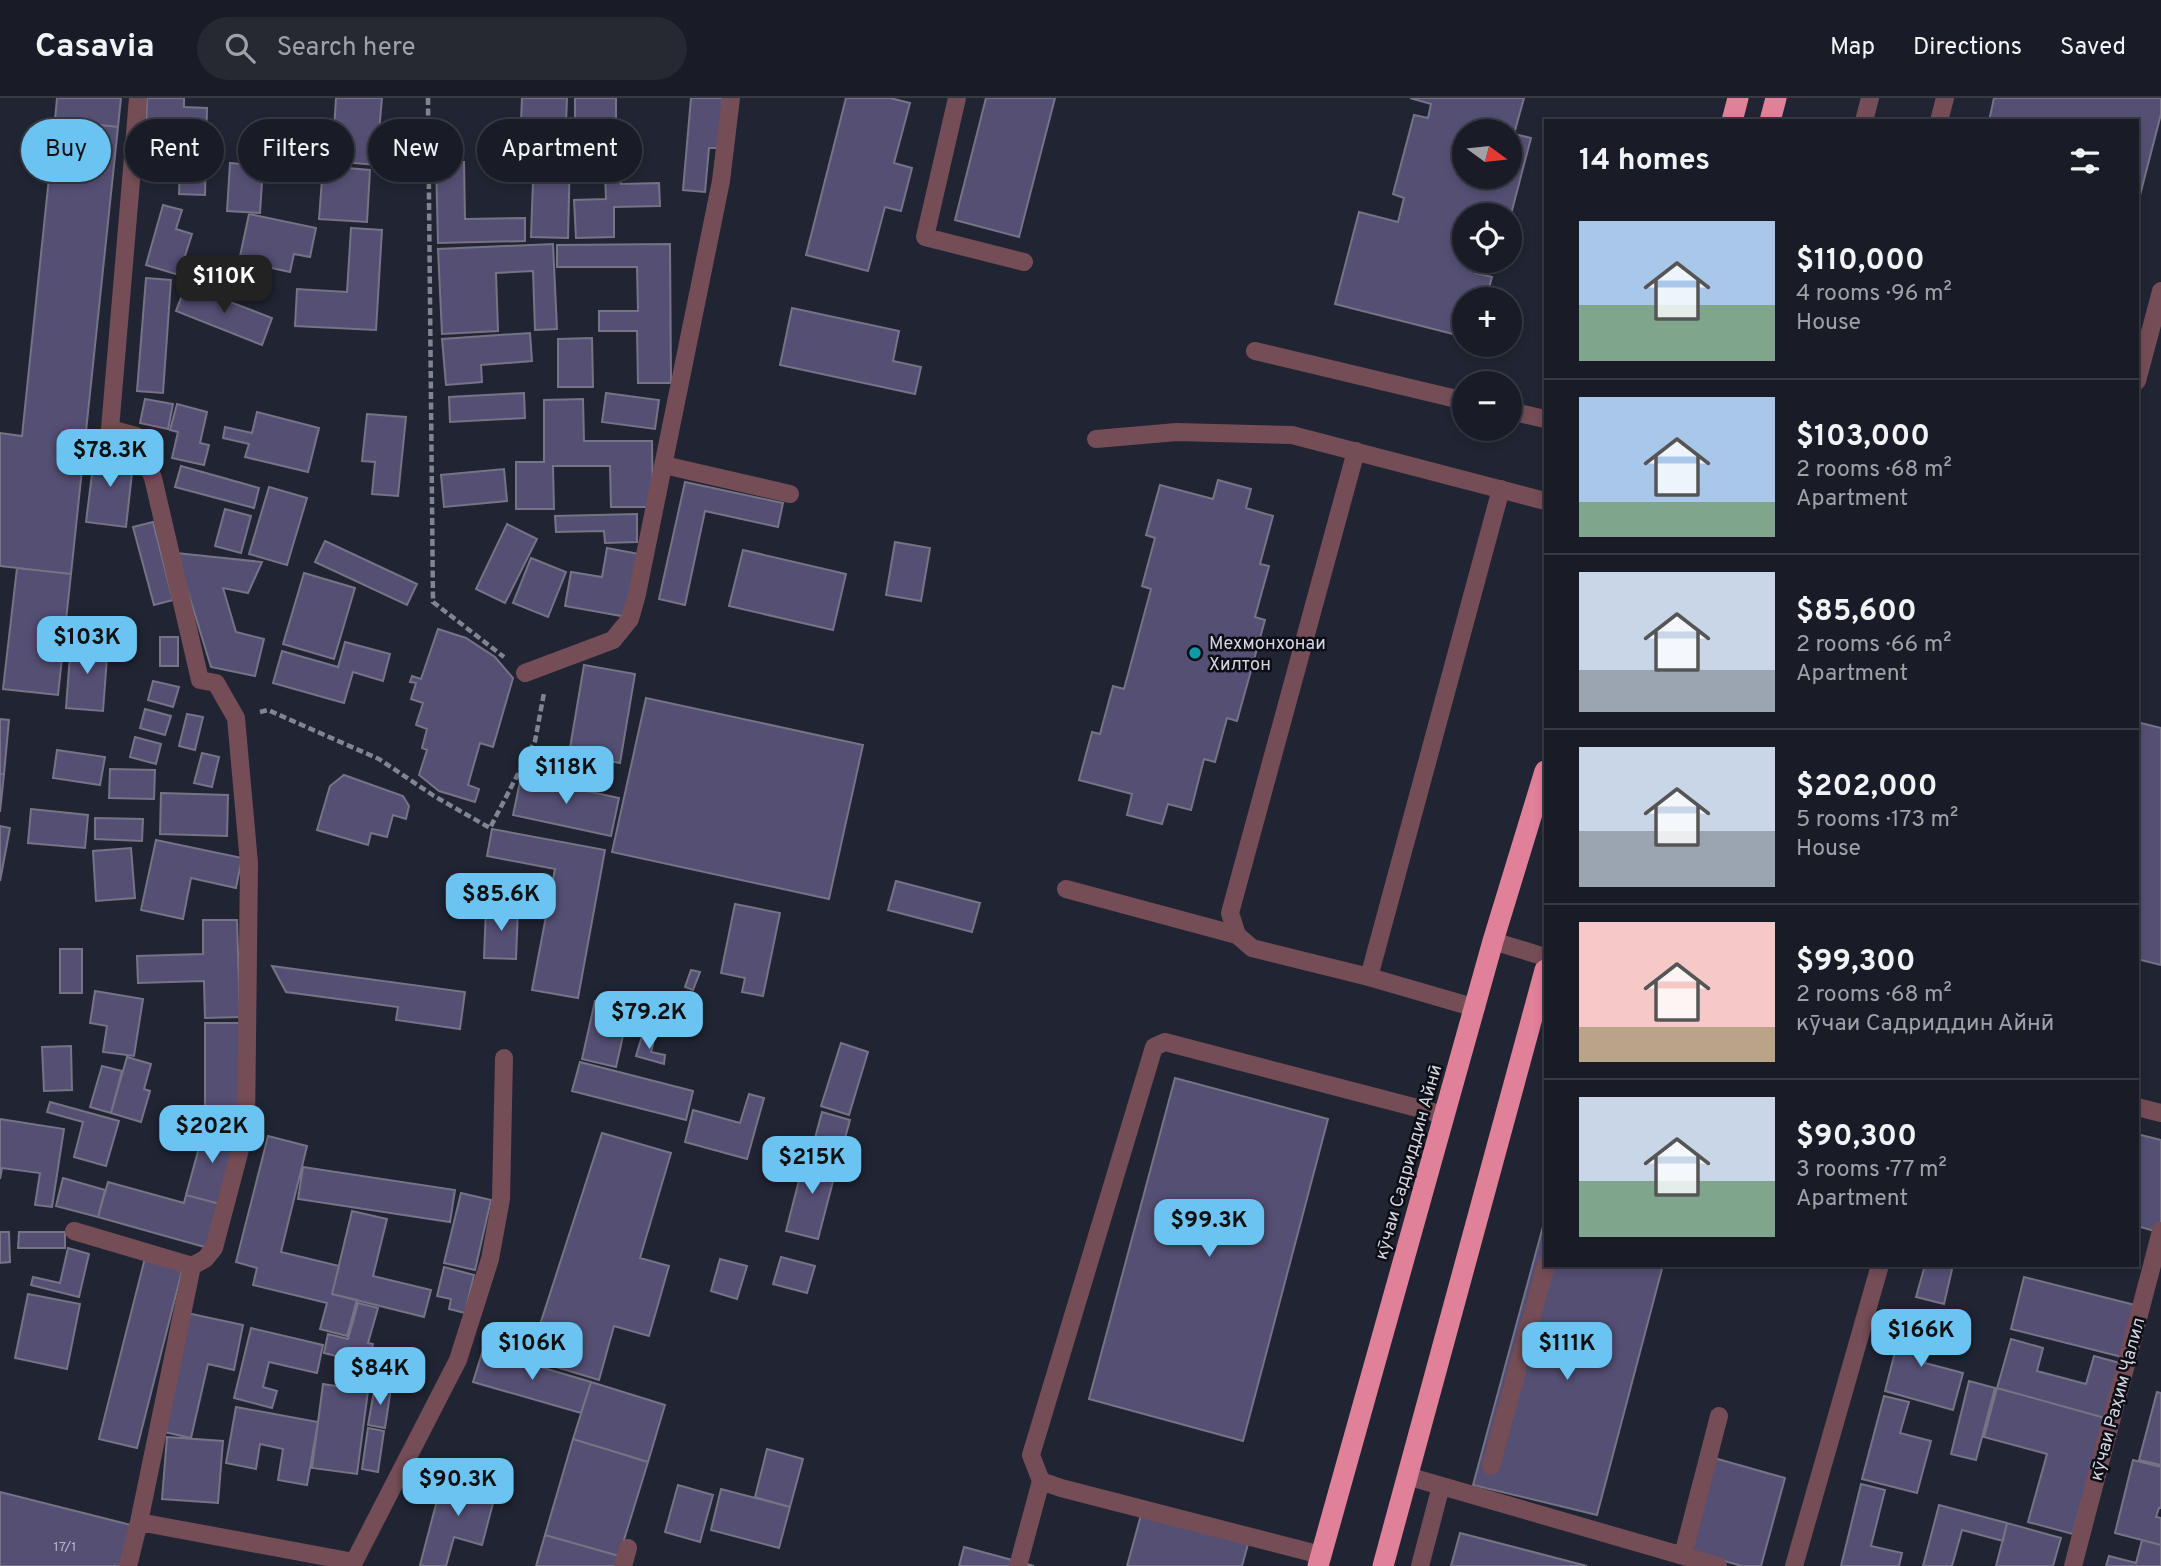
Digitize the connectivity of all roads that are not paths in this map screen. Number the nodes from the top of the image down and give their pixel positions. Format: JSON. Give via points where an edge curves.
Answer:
{"nodes":[{"id":1,"x":138,"y":98,"type":"edge"},
{"id":2,"x":731,"y":98,"type":"edge"},
{"id":3,"x":957,"y":98,"type":"edge"},
{"id":4,"x":1738,"y":98,"type":"edge"},
{"id":5,"x":1776,"y":98,"type":"edge"},
{"id":6,"x":1870,"y":98,"type":"edge"},
{"id":7,"x":1945,"y":98,"type":"edge"},
{"id":8,"x":1733,"y":119,"type":"edge"},
{"id":9,"x":1771,"y":119,"type":"edge"},
{"id":10,"x":1865,"y":119,"type":"edge"},
{"id":11,"x":1940,"y":119,"type":"edge"},
{"id":12,"x":1024,"y":262,"type":"dead end"},
{"id":13,"x":2161,"y":292,"type":"edge"},
{"id":14,"x":1255,"y":351,"type":"dead end"},
{"id":15,"x":2139,"y":374,"type":"edge"},
{"id":16,"x":1452,"y":398,"type":"edge"},
{"id":17,"x":1522,"y":414,"type":"edge"},
{"id":18,"x":1544,"y":419,"type":"edge"},
{"id":19,"x":1096,"y":439,"type":"dead end"},
{"id":20,"x":1356,"y":451,"type":"junction"},
{"id":21,"x":664,"y":465,"type":"junction"},
{"id":22,"x":1502,"y":489,"type":"junction"},
{"id":23,"x":790,"y":494,"type":"dead end"},
{"id":24,"x":1544,"y":500,"type":"edge"},
{"id":25,"x":525,"y":673,"type":"road end"},
{"id":26,"x":1544,"y":774,"type":"edge"},
{"id":27,"x":1066,"y":889,"type":"dead end"},
{"id":28,"x":1237,"y":935,"type":"junction"},
{"id":29,"x":1493,"y":942,"type":"junction"},
{"id":30,"x":1544,"y":957,"type":"edge"},
{"id":31,"x":1544,"y":974,"type":"edge"},
{"id":32,"x":1369,"y":977,"type":"junction"},
{"id":33,"x":1476,"y":1008,"type":"junction"},
{"id":34,"x":504,"y":1058,"type":"dead end"},
{"id":35,"x":2139,"y":1108,"type":"edge"},
{"id":36,"x":2161,"y":1114,"type":"edge"},
{"id":37,"x":1444,"y":1115,"type":"junction"},
{"id":38,"x":74,"y":1231,"type":"dead end"},
{"id":39,"x":2161,"y":1231,"type":"edge"},
{"id":40,"x":192,"y":1266,"type":"junction"},
{"id":41,"x":1545,"y":1267,"type":"edge"},
{"id":42,"x":1879,"y":1267,"type":"edge"},
{"id":43,"x":1719,"y":1416,"type":"dead end"},
{"id":44,"x":1491,"y":1466,"type":"dead end"},
{"id":45,"x":1407,"y":1476,"type":"junction"},
{"id":46,"x":1041,"y":1481,"type":"junction"},
{"id":47,"x":1441,"y":1486,"type":"junction"},
{"id":48,"x":139,"y":1522,"type":"junction"},
{"id":49,"x":628,"y":1548,"type":"dead end"},
{"id":50,"x":1683,"y":1555,"type":"junction"},
{"id":51,"x":1320,"y":1561,"type":"edge"},
{"id":52,"x":353,"y":1564,"type":"edge"},
{"id":53,"x":128,"y":1566,"type":"edge"},
{"id":54,"x":623,"y":1566,"type":"edge"},
{"id":55,"x":1018,"y":1566,"type":"edge"},
{"id":56,"x":1383,"y":1566,"type":"edge"},
{"id":57,"x":1420,"y":1566,"type":"edge"},
{"id":58,"x":1718,"y":1566,"type":"edge"},
{"id":59,"x":1794,"y":1566,"type":"edge"},
{"id":60,"x":2073,"y":1566,"type":"edge"}],
"edges":[{"from":1,"to":40,"type":"street","via":[[110,429],[136,436],[153,478],[200,680],[216,683],[236,718],[249,863],[246,1127],[214,1248]]},
{"from":2,"to":21,"type":"street","via":[[721,181]]},
{"from":3,"to":12,"type":"street","via":[[925,237]]},
{"from":4,"to":8,"type":"highway"},
{"from":5,"to":9,"type":"highway"},
{"from":6,"to":10,"type":"street"},
{"from":7,"to":11,"type":"street"},
{"from":13,"to":15,"type":"street"},
{"from":14,"to":16,"type":"street"},
{"from":17,"to":18,"type":"street"},
{"from":19,"to":20,"type":"street","via":[[1177,432],[1292,435]]},
{"from":20,"to":22,"type":"street"},
{"from":20,"to":28,"type":"street","via":[[1230,914]]},
{"from":21,"to":23,"type":"street"},
{"from":21,"to":25,"type":"street","via":[[630,619],[613,640]]},
{"from":22,"to":24,"type":"street"},
{"from":22,"to":32,"type":"street"},
{"from":26,"to":29,"type":"highway","name":"кӯчаи Садриддин Айнӣ"},
{"from":27,"to":28,"type":"street"},
{"from":28,"to":32,"type":"street","via":[[1252,948]]},
{"from":29,"to":30,"type":"street"},
{"from":29,"to":33,"type":"highway","name":"кӯчаи Садриддин Айнӣ"},
{"from":31,"to":45,"type":"highway"},
{"from":32,"to":33,"type":"street"},
{"from":33,"to":37,"type":"highway","name":"кӯчаи Садриддин Айнӣ"},
{"from":34,"to":52,"type":"street","via":[[501,1199],[490,1259],[458,1360]]},
{"from":35,"to":36,"type":"street"},
{"from":37,"to":46,"type":"street","via":[[1165,1042],[1154,1047],[1031,1455]]},
{"from":37,"to":51,"type":"highway","name":"кӯчаи Садриддин Айнӣ"},
{"from":38,"to":40,"type":"street"},
{"from":39,"to":60,"type":"street","name":"кӯчаи Раҳим Ҷалил"},
{"from":40,"to":48,"type":"street"},
{"from":41,"to":44,"type":"street"},
{"from":42,"to":59,"type":"street"},
{"from":43,"to":50,"type":"street"},
{"from":45,"to":47,"type":"street"},
{"from":45,"to":56,"type":"highway"},
{"from":46,"to":51,"type":"street"},
{"from":46,"to":55,"type":"street"},
{"from":47,"to":50,"type":"street"},
{"from":47,"to":57,"type":"street"},
{"from":48,"to":52,"type":"street"},
{"from":48,"to":53,"type":"street"},
{"from":49,"to":54,"type":"street"},
{"from":50,"to":58,"type":"street"}]}
